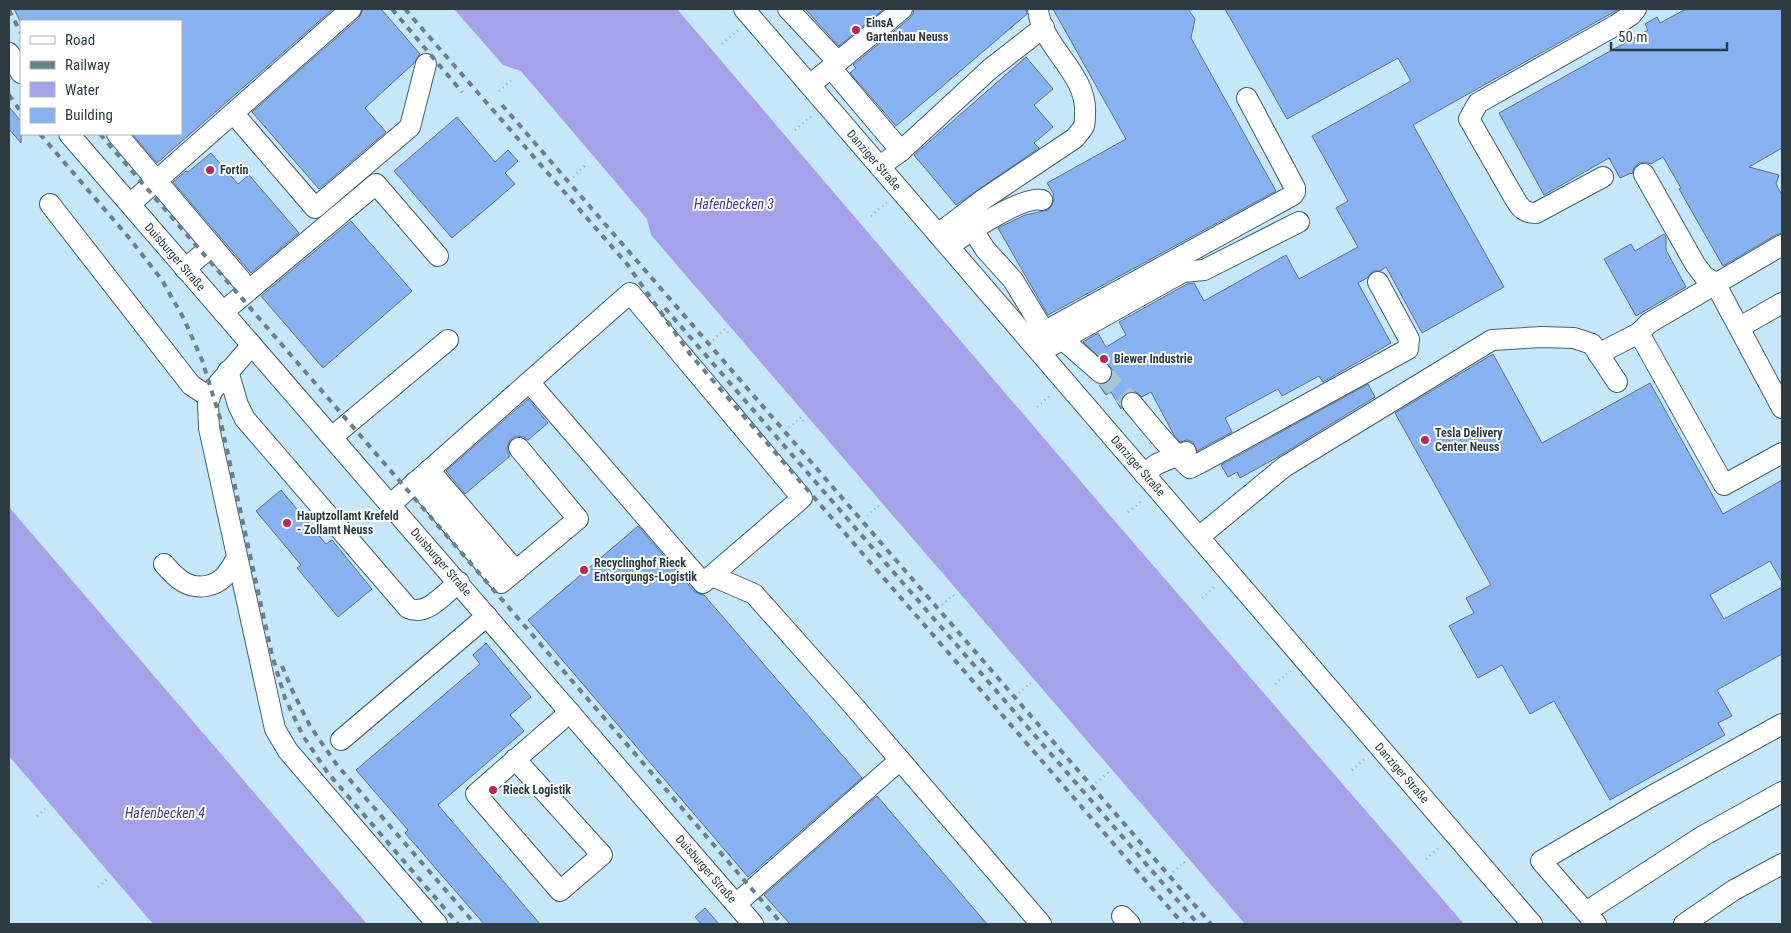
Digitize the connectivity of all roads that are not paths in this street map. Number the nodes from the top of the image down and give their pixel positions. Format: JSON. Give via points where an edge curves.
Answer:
{"nodes":[{"id":1,"x":351,"y":9,"type":"edge"},
{"id":2,"x":788,"y":9,"type":"edge"},
{"id":3,"x":902,"y":9,"type":"edge"},
{"id":4,"x":1636,"y":9,"type":"edge"},
{"id":5,"x":1038,"y":15,"type":"edge"},
{"id":6,"x":743,"y":17,"type":"edge"},
{"id":7,"x":9,"y":53,"type":"edge"},
{"id":8,"x":426,"y":64,"type":"dead end"},
{"id":9,"x":835,"y":65,"type":"junction"},
{"id":10,"x":20,"y":71,"type":"edge"},
{"id":11,"x":810,"y":85,"type":"junction"},
{"id":12,"x":1247,"y":98,"type":"dead end"},
{"id":13,"x":865,"y":108,"type":"junction"},
{"id":14,"x":234,"y":114,"type":"junction"},
{"id":15,"x":844,"y":125,"type":"junction"},
{"id":16,"x":70,"y":135,"type":"edge"},
{"id":17,"x":119,"y":135,"type":"edge"},
{"id":18,"x":900,"y":151,"type":"junction"},
{"id":19,"x":880,"y":166,"type":"junction"},
{"id":20,"x":1644,"y":174,"type":"dead end"},
{"id":21,"x":1603,"y":177,"type":"dead end"},
{"id":22,"x":158,"y":181,"type":"junction"},
{"id":23,"x":1042,"y":200,"type":"dead end"},
{"id":24,"x":50,"y":204,"type":"dead end"},
{"id":25,"x":130,"y":204,"type":"junction"},
{"id":26,"x":1299,"y":222,"type":"dead end"},
{"id":27,"x":973,"y":230,"type":"junction"},
{"id":28,"x":943,"y":240,"type":"junction"},
{"id":29,"x":1782,"y":245,"type":"edge"},
{"id":30,"x":212,"y":246,"type":"junction"},
{"id":31,"x":438,"y":256,"type":"dead end"},
{"id":32,"x":185,"y":268,"type":"junction"},
{"id":33,"x":241,"y":280,"type":"dead end"},
{"id":34,"x":1378,"y":282,"type":"dead end"},
{"id":35,"x":1716,"y":283,"type":"junction"},
{"id":36,"x":1782,"y":303,"type":"edge"},
{"id":37,"x":223,"y":312,"type":"junction"},
{"id":38,"x":1740,"y":327,"type":"junction"},
{"id":39,"x":1639,"y":334,"type":"junction"},
{"id":40,"x":1045,"y":338,"type":"junction"},
{"id":41,"x":448,"y":340,"type":"dead end"},
{"id":42,"x":252,"y":345,"type":"junction"},
{"id":43,"x":1598,"y":354,"type":"junction"},
{"id":44,"x":228,"y":371,"type":"junction"},
{"id":45,"x":1101,"y":374,"type":"tunnel mouth"},
{"id":46,"x":529,"y":382,"type":"junction"},
{"id":47,"x":1617,"y":382,"type":"dead end"},
{"id":48,"x":209,"y":397,"type":"junction"},
{"id":49,"x":1132,"y":402,"type":"tunnel mouth"},
{"id":50,"x":1782,"y":408,"type":"edge"},
{"id":51,"x":332,"y":437,"type":"junction"},
{"id":52,"x":519,"y":448,"type":"dead end"},
{"id":53,"x":1782,"y":453,"type":"edge"},
{"id":54,"x":1182,"y":454,"type":"junction"},
{"id":55,"x":1144,"y":474,"type":"junction"},
{"id":56,"x":422,"y":476,"type":"junction"},
{"id":57,"x":391,"y":504,"type":"junction"},
{"id":58,"x":1199,"y":537,"type":"junction"},
{"id":59,"x":237,"y":558,"type":"junction"},
{"id":60,"x":164,"y":564,"type":"dead end"},
{"id":61,"x":714,"y":574,"type":"junction"},
{"id":62,"x":458,"y":582,"type":"junction"},
{"id":63,"x":487,"y":616,"type":"junction"},
{"id":64,"x":570,"y":712,"type":"junction"},
{"id":65,"x":1782,"y":724,"type":"edge"},
{"id":66,"x":341,"y":740,"type":"dead end"},
{"id":67,"x":515,"y":759,"type":"junction"},
{"id":68,"x":900,"y":760,"type":"junction"},
{"id":69,"x":1782,"y":792,"type":"edge"},
{"id":70,"x":1782,"y":864,"type":"edge"},
{"id":71,"x":736,"y":904,"type":"junction"},
{"id":72,"x":1591,"y":918,"type":"edge"},
{"id":73,"x":437,"y":924,"type":"edge"},
{"id":74,"x":753,"y":924,"type":"edge"},
{"id":75,"x":1041,"y":924,"type":"edge"},
{"id":76,"x":1532,"y":924,"type":"edge"},
{"id":77,"x":1684,"y":924,"type":"edge"}],
"edges":[{"from":1,"to":14,"type":"street"},
{"from":2,"to":9,"type":"street"},
{"from":3,"to":9,"type":"street"},
{"from":4,"to":21,"type":"street","via":[[1616,25],[1478,103],[1469,119],[1514,199],[1528,213],[1536,213]]},
{"from":5,"to":18,"type":"street","via":[[990,69]]},
{"from":5,"to":28,"type":"street","via":[[1079,84],[1086,104],[1084,125],[1075,138],[984,199]]},
{"from":6,"to":11,"type":"street","name":"Danziger Straße"},
{"from":7,"to":10,"type":"street"},
{"from":8,"to":14,"type":"street","via":[[410,127],[315,208]]},
{"from":9,"to":11,"type":"street"},
{"from":9,"to":13,"type":"street"},
{"from":11,"to":15,"type":"street","name":"Danziger Straße"},
{"from":12,"to":40,"type":"street","via":[[1295,188],[1293,195]]},
{"from":13,"to":15,"type":"street"},
{"from":13,"to":18,"type":"street"},
{"from":14,"to":22,"type":"street"},
{"from":15,"to":19,"type":"street","name":"Danziger Straße"},
{"from":16,"to":25,"type":"street","name":"Duisburger Straße"},
{"from":17,"to":22,"type":"street"},
{"from":18,"to":19,"type":"street"},
{"from":19,"to":28,"type":"street","name":"Danziger Straße"},
{"from":20,"to":35,"type":"street","via":[[1695,264],[1704,276]]},
{"from":22,"to":25,"type":"street"},
{"from":22,"to":30,"type":"street"},
{"from":23,"to":27,"type":"street","via":[[1035,198],[1021,202]]},
{"from":24,"to":48,"type":"street","via":[[191,385]]},
{"from":25,"to":32,"type":"street","name":"Duisburger Straße"},
{"from":26,"to":40,"type":"street","via":[[1204,270],[1183,272]]},
{"from":27,"to":28,"type":"street"},
{"from":27,"to":40,"type":"street","via":[[1013,280]]},
{"from":28,"to":40,"type":"street","name":"Danziger Straße"},
{"from":29,"to":35,"type":"street"},
{"from":30,"to":32,"type":"street"},
{"from":30,"to":33,"type":"street"},
{"from":31,"to":37,"type":"street","via":[[376,184]]},
{"from":32,"to":37,"type":"street","name":"Duisburger Straße"},
{"from":34,"to":54,"type":"street","via":[[1409,339],[1408,350],[1200,464],[1190,468]]},
{"from":35,"to":38,"type":"street"},
{"from":35,"to":39,"type":"street","via":[[1650,323]]},
{"from":36,"to":38,"type":"street"},
{"from":37,"to":42,"type":"street","name":"Duisburger Straße"},
{"from":38,"to":50,"type":"street"},
{"from":39,"to":43,"type":"street"},
{"from":39,"to":53,"type":"street","via":[[1724,485]]},
{"from":40,"to":45,"type":"street"},
{"from":40,"to":55,"type":"street","name":"Danziger Straße"},
{"from":41,"to":51,"type":"street"},
{"from":42,"to":44,"type":"street"},
{"from":42,"to":51,"type":"street","name":"Duisburger Straße"},
{"from":43,"to":47,"type":"street"},
{"from":43,"to":58,"type":"street","via":[[1592,344],[1574,338],[1492,340],[1284,467]]},
{"from":44,"to":48,"type":"street"},
{"from":44,"to":62,"type":"street","via":[[245,419],[408,608],[413,611],[428,608]]},
{"from":46,"to":56,"type":"street"},
{"from":46,"to":61,"type":"street","via":[[703,583]]},
{"from":46,"to":61,"type":"street","via":[[630,293],[802,498]]},
{"from":48,"to":59,"type":"street","via":[[209,428]]},
{"from":49,"to":54,"type":"street","via":[[1170,450]]},
{"from":51,"to":57,"type":"street","name":"Duisburger Straße"},
{"from":52,"to":56,"type":"street","via":[[578,519],[516,571],[478,541]]},
{"from":54,"to":55,"type":"street"},
{"from":55,"to":58,"type":"street","name":"Danziger Straße"},
{"from":56,"to":57,"type":"street"},
{"from":57,"to":62,"type":"street","name":"Duisburger Straße"},
{"from":58,"to":76,"type":"street","name":"Danziger Straße"},
{"from":59,"to":60,"type":"street","via":[[223,578],[212,585],[199,587],[176,578]]},
{"from":59,"to":73,"type":"street","via":[[269,705],[280,740]]},
{"from":61,"to":68,"type":"street","via":[[754,594]]},
{"from":62,"to":63,"type":"street","name":"Duisburger Straße"},
{"from":63,"to":64,"type":"street","name":"Duisburger Straße"},
{"from":63,"to":66,"type":"street"},
{"from":64,"to":67,"type":"street"},
{"from":64,"to":71,"type":"street","name":"Duisburger Straße"},
{"from":65,"to":72,"type":"street","via":[[1541,861]]},
{"from":67,"to":67,"type":"street","via":[[476,794],[560,891],[602,855]]},
{"from":68,"to":71,"type":"street"},
{"from":68,"to":75,"type":"street"},
{"from":69,"to":72,"type":"street","via":[[1703,836]]},
{"from":70,"to":77,"type":"street","via":[[1734,890]]},
{"from":71,"to":74,"type":"street","name":"Duisburger Straße"}]}
